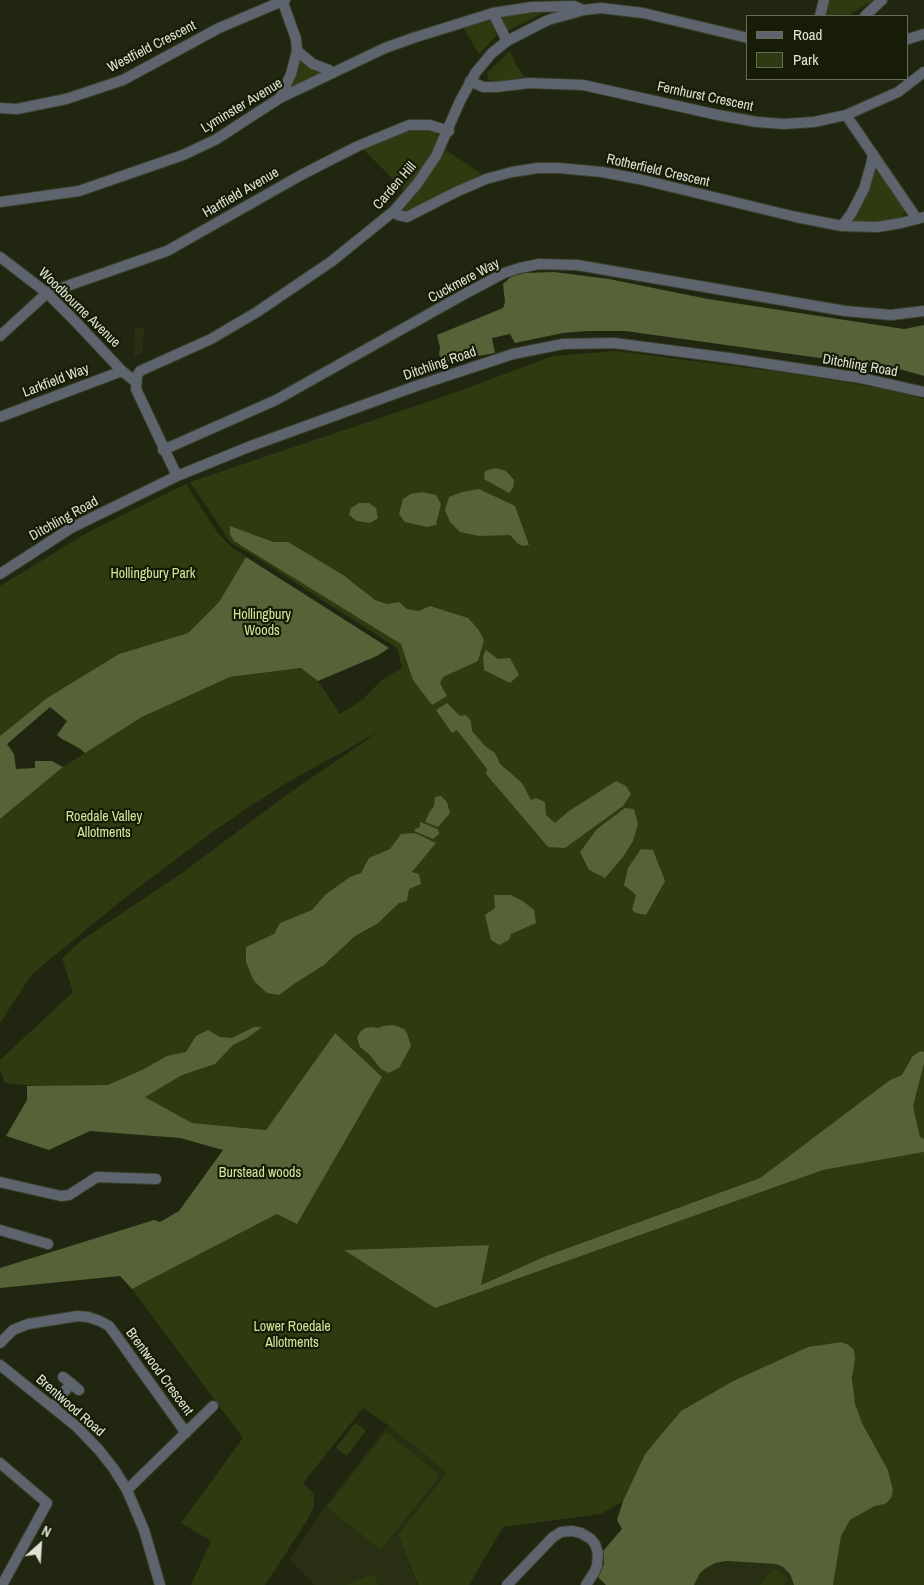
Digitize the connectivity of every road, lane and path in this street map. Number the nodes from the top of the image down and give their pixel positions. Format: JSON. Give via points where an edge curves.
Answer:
{"nodes":[{"id":1,"x":283,"y":0,"type":"edge"},
{"id":2,"x":824,"y":0,"type":"edge"},
{"id":3,"x":882,"y":0,"type":"edge"},
{"id":4,"x":584,"y":10,"type":"junction"},
{"id":5,"x":493,"y":13,"type":"junction"},
{"id":6,"x":820,"y":15,"type":"edge"},
{"id":7,"x":866,"y":15,"type":"edge"},
{"id":8,"x":924,"y":34,"type":"edge"},
{"id":9,"x":746,"y":38,"type":"edge"},
{"id":10,"x":909,"y":39,"type":"edge"},
{"id":11,"x":507,"y":41,"type":"junction"},
{"id":12,"x":297,"y":51,"type":"junction"},
{"id":13,"x":924,"y":72,"type":"edge"},
{"id":14,"x":331,"y":73,"type":"junction"},
{"id":15,"x":470,"y":81,"type":"junction"},
{"id":16,"x":280,"y":98,"type":"junction"},
{"id":17,"x":0,"y":108,"type":"edge"},
{"id":18,"x":846,"y":115,"type":"junction"},
{"id":19,"x":449,"y":131,"type":"junction"},
{"id":20,"x":873,"y":154,"type":"junction"},
{"id":21,"x":0,"y":202,"type":"edge"},
{"id":22,"x":394,"y":211,"type":"junction"},
{"id":23,"x":920,"y":218,"type":"edge"},
{"id":24,"x":842,"y":226,"type":"junction"},
{"id":25,"x":0,"y":257,"type":"edge"},
{"id":26,"x":47,"y":294,"type":"junction"},
{"id":27,"x":924,"y":311,"type":"edge"},
{"id":28,"x":0,"y":336,"type":"edge"},
{"id":29,"x":122,"y":371,"type":"junction"},
{"id":30,"x":136,"y":382,"type":"junction"},
{"id":31,"x":924,"y":392,"type":"edge"},
{"id":32,"x":0,"y":417,"type":"edge"},
{"id":33,"x":163,"y":450,"type":"junction"},
{"id":34,"x":176,"y":476,"type":"junction"},
{"id":35,"x":0,"y":574,"type":"edge"},
{"id":36,"x":156,"y":1180,"type":"dead end"},
{"id":37,"x":0,"y":1182,"type":"edge"},
{"id":38,"x":0,"y":1230,"type":"edge"},
{"id":39,"x":48,"y":1244,"type":"dead end"},
{"id":40,"x":0,"y":1343,"type":"edge"},
{"id":41,"x":0,"y":1365,"type":"edge"},
{"id":42,"x":71,"y":1383,"type":"dead end"},
{"id":43,"x":213,"y":1406,"type":"dead end"},
{"id":44,"x":53,"y":1407,"type":"junction"},
{"id":45,"x":186,"y":1433,"type":"junction"},
{"id":46,"x":0,"y":1463,"type":"edge"},
{"id":47,"x":127,"y":1490,"type":"junction"},
{"id":48,"x":2,"y":1585,"type":"edge"},
{"id":49,"x":160,"y":1585,"type":"edge"},
{"id":50,"x":507,"y":1585,"type":"edge"},
{"id":51,"x":586,"y":1585,"type":"edge"}],
"edges":[{"from":1,"to":12,"type":"street"},
{"from":1,"to":17,"type":"street","name":"Westfield Crescent","via":[[219,28],[123,80],[66,99],[17,109]]},
{"from":2,"to":6,"type":"street"},
{"from":3,"to":7,"type":"street"},
{"from":4,"to":5,"type":"street","name":"Lyminster Avenue","via":[[574,6],[532,7]]},
{"from":4,"to":9,"type":"street","name":"Carden Hill","via":[[643,13]]},
{"from":4,"to":11,"type":"street","name":"Carden Hill","via":[[548,20]]},
{"from":5,"to":11,"type":"street"},
{"from":5,"to":14,"type":"street","name":"Lyminster Avenue","via":[[385,48]]},
{"from":8,"to":10,"type":"street"},
{"from":11,"to":15,"type":"street","name":"Carden Hill","via":[[492,53]]},
{"from":12,"to":14,"type":"street"},
{"from":12,"to":16,"type":"street"},
{"from":13,"to":18,"type":"street","name":"Fernhurst Crescent","via":[[898,92]]},
{"from":14,"to":16,"type":"street","name":"Lyminster Avenue"},
{"from":15,"to":18,"type":"street","name":"Fernhurst Crescent","via":[[483,87],[529,83],[583,85],[757,122],[814,122]]},
{"from":15,"to":19,"type":"street","name":"Carden Hill"},
{"from":16,"to":21,"type":"street","name":"Lyminster Avenue","via":[[214,140],[183,155],[79,191]]},
{"from":18,"to":20,"type":"street"},
{"from":19,"to":22,"type":"street","name":"Carden Hill","via":[[427,170]]},
{"from":19,"to":26,"type":"street","name":"Hartfield Avenue","via":[[430,125],[399,128],[303,174],[166,251]]},
{"from":20,"to":23,"type":"street"},
{"from":20,"to":24,"type":"street","via":[[864,189]]},
{"from":22,"to":24,"type":"street","name":"Rotherfield Crescent","via":[[407,217],[486,179],[521,171],[559,168],[602,172]]},
{"from":22,"to":30,"type":"street","name":"Carden Hill","via":[[280,298],[211,339],[143,368]]},
{"from":23,"to":24,"type":"street","name":"Rotherfield Crescent","via":[[877,227]]},
{"from":25,"to":26,"type":"street","name":"Woodbourne Avenue"},
{"from":26,"to":28,"type":"street"},
{"from":26,"to":29,"type":"street","name":"Woodbourne Avenue"},
{"from":27,"to":33,"type":"street","name":"Cuckmere Way","via":[[891,315],[844,311],[577,265],[539,264],[498,276],[276,400]]},
{"from":29,"to":30,"type":"street","name":"Woodbourne Avenue"},
{"from":29,"to":32,"type":"street","name":"Larkfield Way"},
{"from":30,"to":33,"type":"street","via":[[136,389]]},
{"from":31,"to":34,"type":"street","name":"Ditchling Road","via":[[861,378],[729,358],[614,343],[563,344],[513,354],[416,386]]},
{"from":33,"to":34,"type":"street"},
{"from":34,"to":35,"type":"street","name":"Ditchling Road","via":[[71,528]]},
{"from":36,"to":37,"type":"street","via":[[98,1177],[69,1195],[61,1196]]},
{"from":38,"to":39,"type":"street"},
{"from":40,"to":45,"type":"street","name":"Brentwood Crescent","via":[[10,1332],[28,1324],[78,1316],[100,1321],[109,1326]]},
{"from":41,"to":44,"type":"street","name":"Brentwood Road"},
{"from":42,"to":44,"type":"street"},
{"from":43,"to":45,"type":"street"},
{"from":44,"to":47,"type":"street","name":"Brentwood Road","via":[[99,1450]]},
{"from":45,"to":47,"type":"street"},
{"from":46,"to":48,"type":"street","via":[[46,1503]]},
{"from":47,"to":49,"type":"street","name":"Brentwood Road","via":[[144,1530]]},
{"from":50,"to":51,"type":"street","via":[[553,1537],[572,1531],[591,1539],[598,1553],[598,1565]]}]}
